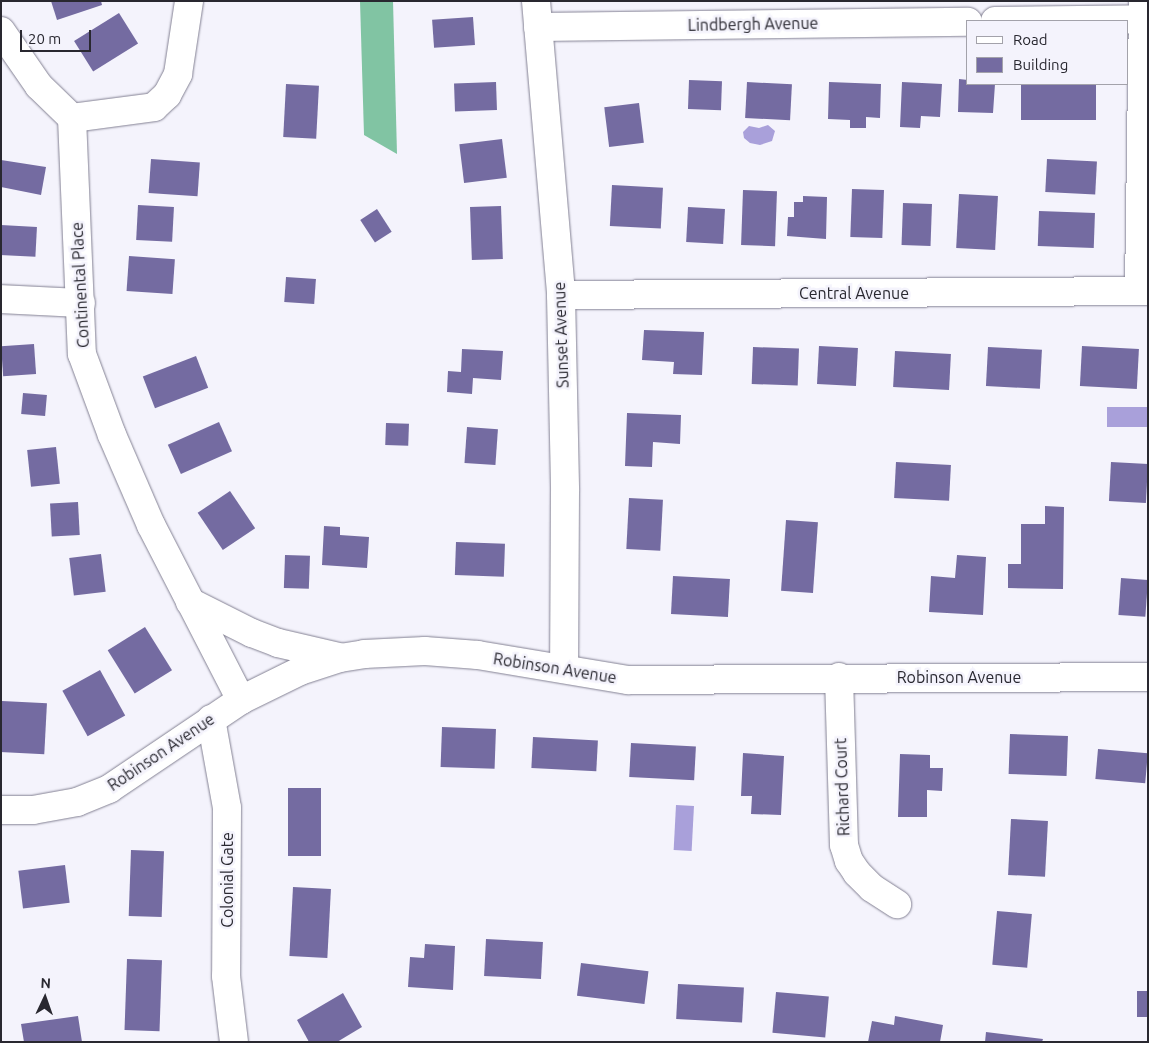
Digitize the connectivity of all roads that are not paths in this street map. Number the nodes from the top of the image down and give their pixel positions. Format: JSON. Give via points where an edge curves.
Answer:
{"nodes":[{"id":1,"x":189,"y":1,"type":"edge"},
{"id":2,"x":1144,"y":13,"type":"edge"},
{"id":3,"x":537,"y":14,"type":"edge"},
{"id":4,"x":1014,"y":20,"type":"edge"},
{"id":5,"x":966,"y":22,"type":"edge"},
{"id":6,"x":1,"y":31,"type":"edge"},
{"id":7,"x":72,"y":118,"type":"junction"},
{"id":8,"x":1144,"y":291,"type":"edge"},
{"id":9,"x":560,"y":294,"type":"junction"},
{"id":10,"x":1,"y":298,"type":"edge"},
{"id":11,"x":82,"y":303,"type":"junction"},
{"id":12,"x":190,"y":602,"type":"junction"},
{"id":13,"x":340,"y":658,"type":"junction"},
{"id":14,"x":564,"y":669,"type":"junction"},
{"id":15,"x":839,"y":677,"type":"junction"},
{"id":16,"x":1148,"y":677,"type":"edge"},
{"id":17,"x":240,"y":700,"type":"junction"},
{"id":18,"x":211,"y":719,"type":"junction"},
{"id":19,"x":1,"y":810,"type":"edge"},
{"id":20,"x":897,"y":904,"type":"dead end"},
{"id":21,"x":234,"y":1042,"type":"edge"}],
"edges":[{"from":1,"to":7,"type":"street","via":[[178,74],[167,94],[154,107]]},
{"from":2,"to":4,"type":"street"},
{"from":2,"to":8,"type":"street"},
{"from":3,"to":5,"type":"street","name":"Lindbergh Avenue"},
{"from":3,"to":9,"type":"street","name":"Sunset Avenue"},
{"from":6,"to":7,"type":"street","via":[[40,86]]},
{"from":7,"to":11,"type":"street","name":"Continental Place"},
{"from":8,"to":9,"type":"street","name":"Central Avenue"},
{"from":9,"to":14,"type":"street","name":"Sunset Avenue","via":[[565,491]]},
{"from":10,"to":11,"type":"street"},
{"from":11,"to":12,"type":"street","name":"Continental Place","via":[[82,354],[143,507]]},
{"from":12,"to":13,"type":"street","via":[[278,643]]},
{"from":12,"to":17,"type":"street","name":"Continental Place"},
{"from":13,"to":14,"type":"street","name":"Robinson Avenue","via":[[425,651],[478,655]]},
{"from":13,"to":17,"type":"street","name":"Robinson Avenue","via":[[300,671]]},
{"from":14,"to":15,"type":"street","name":"Robinson Avenue","via":[[628,680]]},
{"from":15,"to":16,"type":"street","name":"Robinson Avenue"},
{"from":15,"to":20,"type":"street","name":"Richard Court","via":[[844,845],[857,873],[872,888]]},
{"from":17,"to":18,"type":"street","name":"Robinson Avenue"},
{"from":18,"to":19,"type":"street","name":"Robinson Avenue","via":[[108,789],[77,802],[33,810]]},
{"from":18,"to":21,"type":"street","name":"Colonial Gate","via":[[227,808],[226,976]]}]}
